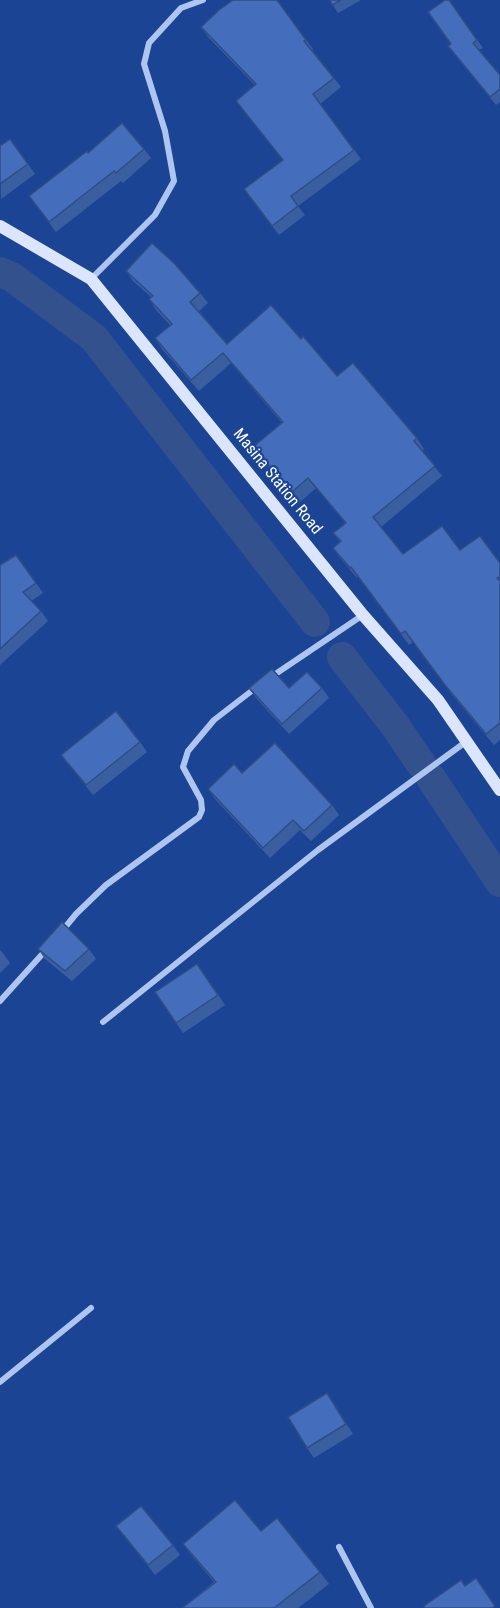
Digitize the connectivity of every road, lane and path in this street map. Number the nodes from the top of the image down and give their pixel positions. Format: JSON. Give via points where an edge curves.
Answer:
{"nodes":[{"id":1,"x":202,"y":0,"type":"edge"},
{"id":2,"x":0,"y":226,"type":"edge"},
{"id":3,"x":91,"y":279,"type":"junction"},
{"id":4,"x":363,"y":615,"type":"junction"},
{"id":5,"x":467,"y":740,"type":"junction"},
{"id":6,"x":500,"y":789,"type":"edge"},
{"id":7,"x":56,"y":939,"type":"edge"},
{"id":8,"x":49,"y":947,"type":"edge"},
{"id":9,"x":0,"y":1001,"type":"edge"},
{"id":10,"x":103,"y":1022,"type":"dead end"},
{"id":11,"x":91,"y":1308,"type":"dead end"},
{"id":12,"x":0,"y":1382,"type":"edge"},
{"id":13,"x":339,"y":1547,"type":"dead end"},
{"id":14,"x":371,"y":1608,"type":"edge"}],
"edges":[{"from":1,"to":3,"type":"street","via":[[181,8],[149,43],[144,64],[165,131],[174,181],[155,215]]},
{"from":2,"to":3,"type":"street","name":"Masina Station Road"},
{"from":3,"to":4,"type":"street","name":"Masina Station Road"},
{"from":4,"to":5,"type":"street","name":"Masina Station Road","via":[[438,700]]},
{"from":4,"to":7,"type":"street","via":[[214,720],[188,751],[183,767],[201,800],[199,817],[106,885]]},
{"from":5,"to":6,"type":"street","name":"Masina Station Road"},
{"from":5,"to":10,"type":"street","via":[[318,850]]},
{"from":8,"to":9,"type":"street"},
{"from":11,"to":12,"type":"street"},
{"from":13,"to":14,"type":"street"}]}
